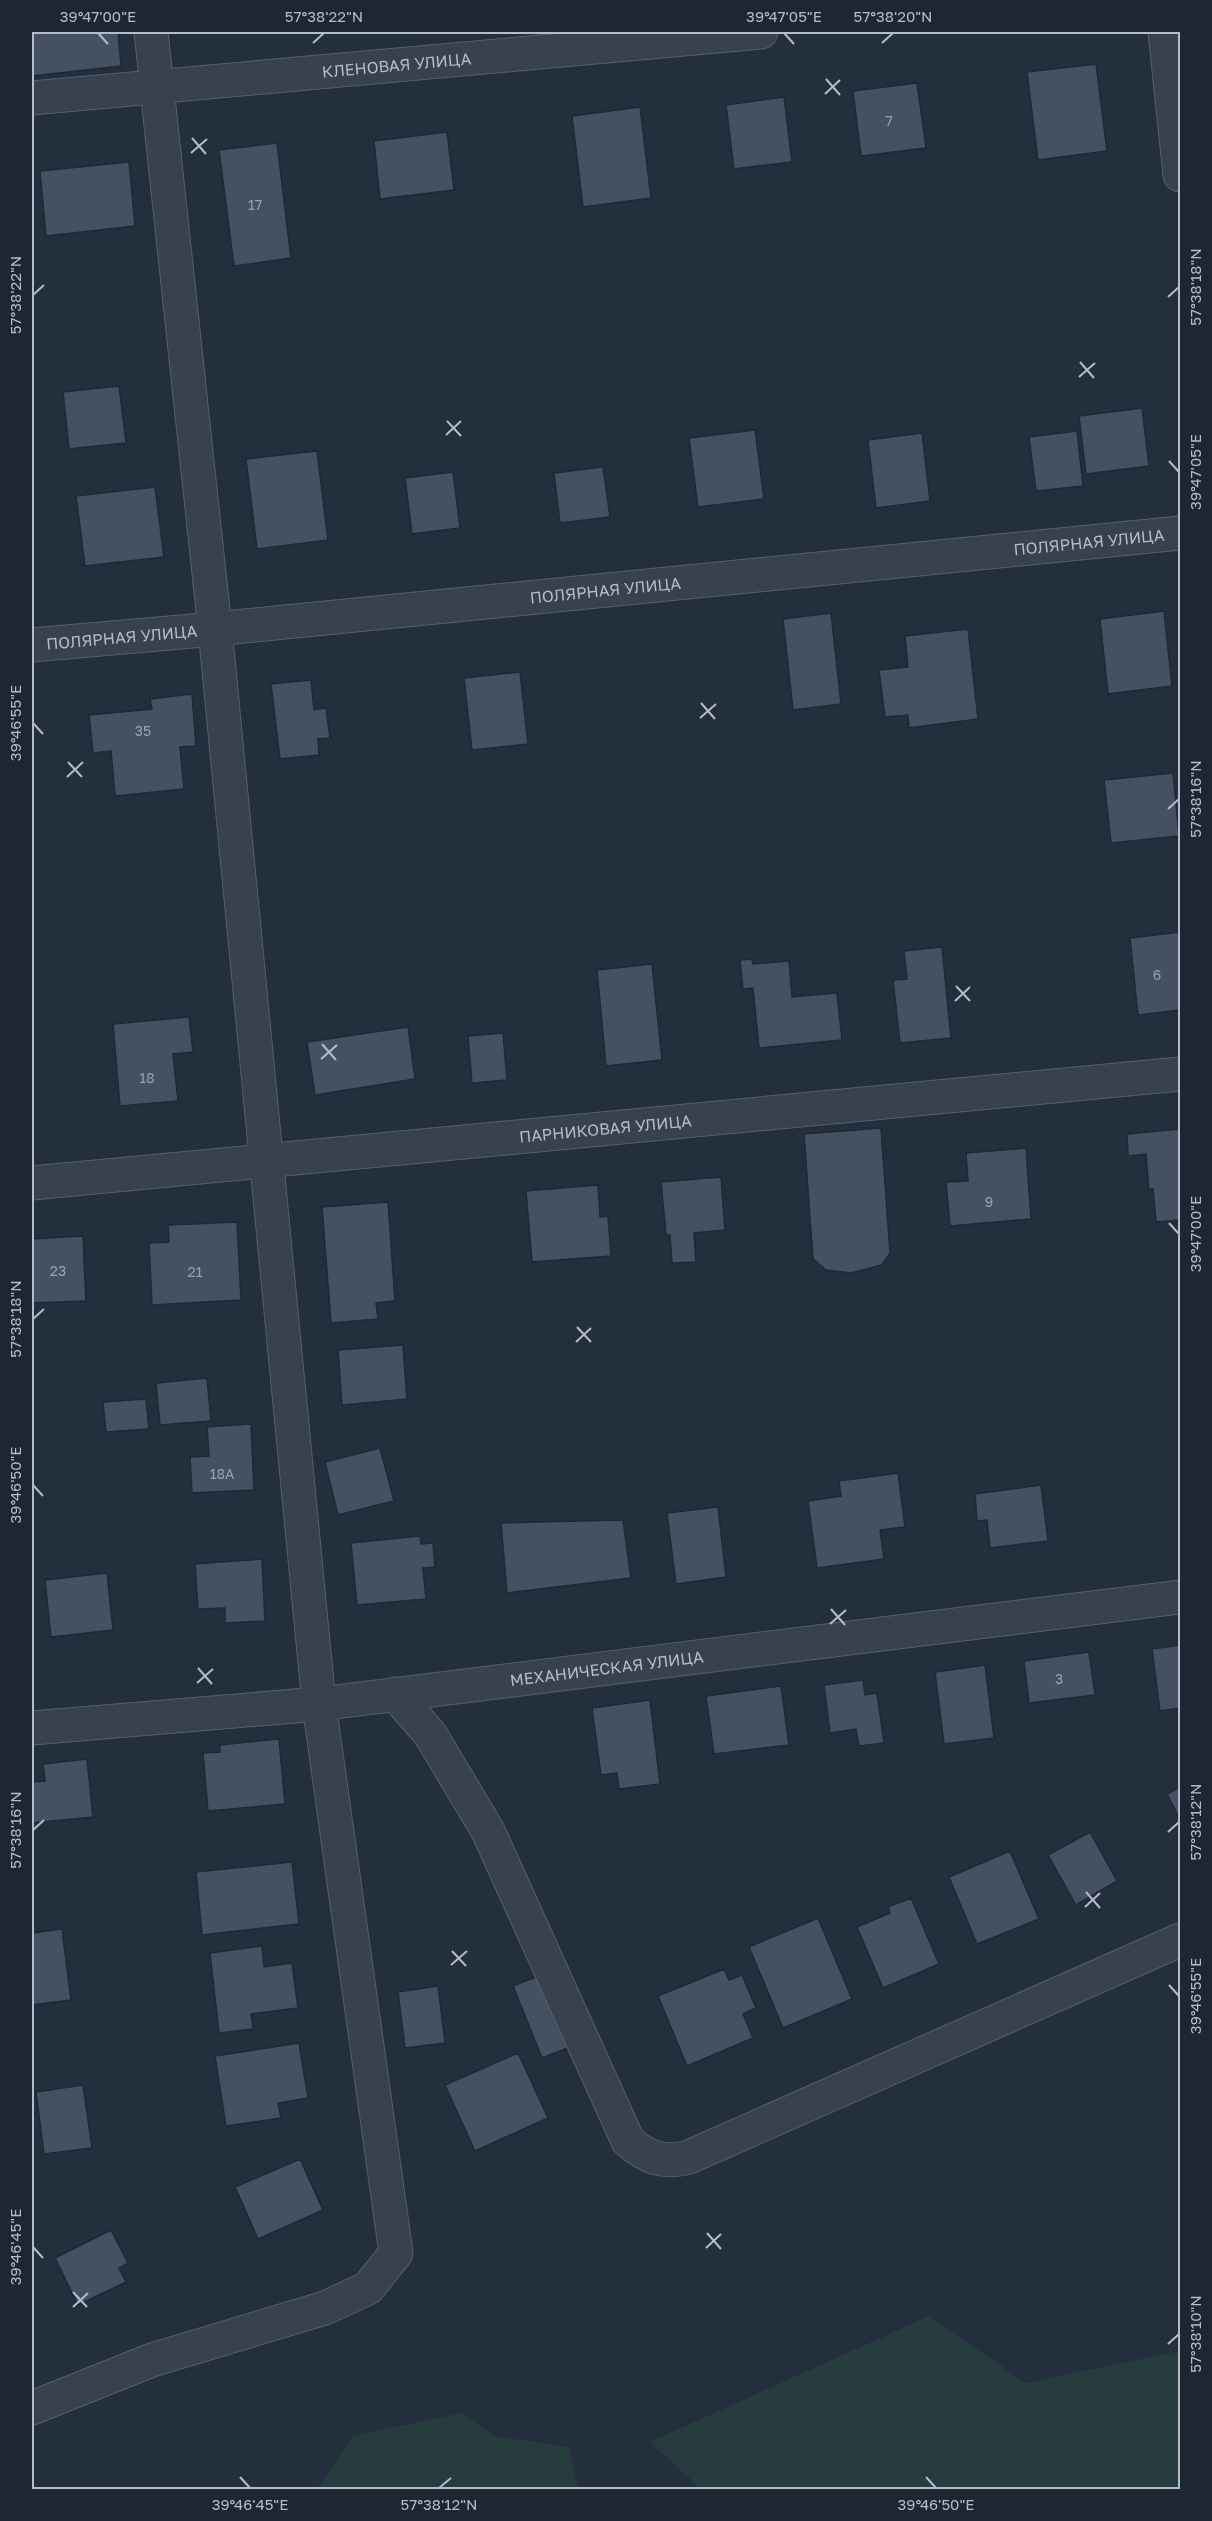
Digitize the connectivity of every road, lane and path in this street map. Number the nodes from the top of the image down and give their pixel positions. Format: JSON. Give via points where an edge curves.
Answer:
{"nodes":[{"id":1,"x":151,"y":32,"type":"edge"},
{"id":2,"x":762,"y":32,"type":"edge"},
{"id":3,"x":1165,"y":32,"type":"edge"},
{"id":4,"x":156,"y":86,"type":"junction"},
{"id":5,"x":32,"y":98,"type":"edge"},
{"id":6,"x":1180,"y":175,"type":"edge"},
{"id":7,"x":1180,"y":533,"type":"edge"},
{"id":8,"x":214,"y":629,"type":"junction"},
{"id":9,"x":32,"y":645,"type":"edge"},
{"id":10,"x":1180,"y":1074,"type":"edge"},
{"id":11,"x":266,"y":1161,"type":"junction"},
{"id":12,"x":32,"y":1183,"type":"edge"},
{"id":13,"x":1180,"y":1597,"type":"edge"},
{"id":14,"x":395,"y":1694,"type":"junction"},
{"id":15,"x":319,"y":1704,"type":"junction"},
{"id":16,"x":32,"y":1728,"type":"edge"},
{"id":17,"x":1180,"y":1940,"type":"edge"},
{"id":18,"x":32,"y":2408,"type":"edge"}],
"edges":[{"from":1,"to":4,"type":"street"},
{"from":2,"to":4,"type":"street","name":"КЛЕНОВАЯ УЛИЦА"},
{"from":3,"to":6,"type":"street"},
{"from":4,"to":5,"type":"street","name":"КЛЕНОВАЯ УЛИЦА"},
{"from":4,"to":8,"type":"street"},
{"from":7,"to":8,"type":"street","name":"ПОЛЯРНАЯ УЛИЦА"},
{"from":8,"to":9,"type":"street","name":"ПОЛЯРНАЯ УЛИЦА"},
{"from":8,"to":11,"type":"street"},
{"from":10,"to":11,"type":"street","name":"ПАРНИКОВАЯ УЛИЦА"},
{"from":11,"to":12,"type":"street","name":"ПАРНИКОВАЯ УЛИЦА"},
{"from":11,"to":15,"type":"street"},
{"from":13,"to":14,"type":"street","name":"МЕХАНИЧЕСКАЯ УЛИЦА"},
{"from":14,"to":15,"type":"street","name":"МЕХАНИЧЕСКАЯ УЛИЦА"},
{"from":14,"to":17,"type":"street","via":[[430,1734],[488,1832],[628,2141],[641,2153],[657,2159],[689,2157]]},
{"from":15,"to":16,"type":"street","name":"МЕХАНИЧЕСКАЯ УЛИЦА"},
{"from":15,"to":18,"type":"street","via":[[396,2253],[368,2288],[325,2308],[152,2360]]}]}
